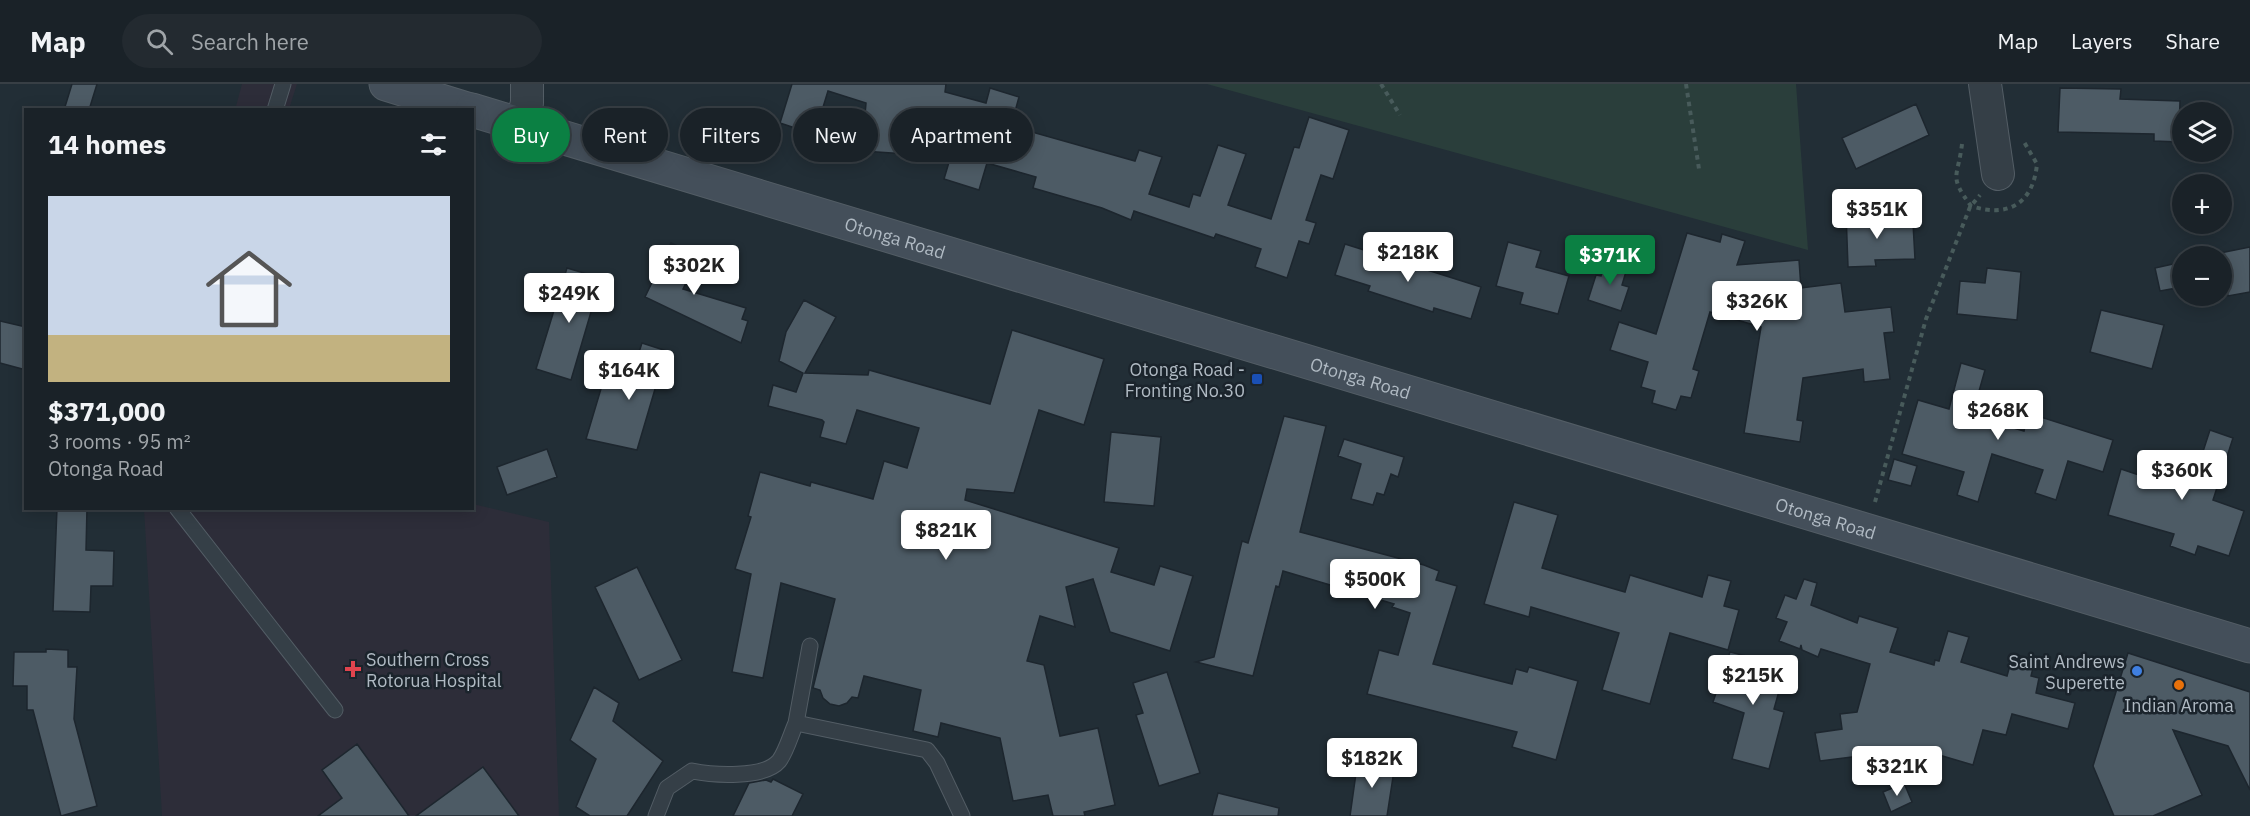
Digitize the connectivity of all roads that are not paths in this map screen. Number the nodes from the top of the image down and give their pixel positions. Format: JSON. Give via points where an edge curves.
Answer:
{"nodes":[{"id":1,"x":283,"y":84,"type":"edge"},
{"id":2,"x":386,"y":84,"type":"edge"},
{"id":3,"x":527,"y":84,"type":"edge"},
{"id":4,"x":1985,"y":84,"type":"edge"},
{"id":5,"x":276,"y":108,"type":"edge"},
{"id":6,"x":464,"y":108,"type":"edge"},
{"id":7,"x":526,"y":108,"type":"edge"},
{"id":8,"x":474,"y":111,"type":"edge"},
{"id":9,"x":492,"y":116,"type":"edge"},
{"id":10,"x":570,"y":140,"type":"edge"},
{"id":11,"x":1998,"y":174,"type":"road end"},
{"id":12,"x":179,"y":510,"type":"edge"},
{"id":13,"x":810,"y":646,"type":"dead end"},
{"id":14,"x":2250,"y":646,"type":"edge"},
{"id":15,"x":335,"y":710,"type":"dead end"},
{"id":16,"x":796,"y":723,"type":"junction"},
{"id":17,"x":656,"y":816,"type":"edge"},
{"id":18,"x":962,"y":816,"type":"edge"}],
"edges":[{"from":1,"to":5,"type":"lane"},
{"from":2,"to":6,"type":"street","name":"Otonga Road"},
{"from":3,"to":7,"type":"street"},
{"from":4,"to":11,"type":"street"},
{"from":8,"to":9,"type":"street","name":"Otonga Road"},
{"from":10,"to":14,"type":"street","name":"Otonga Road"},
{"from":12,"to":15,"type":"lane"},
{"from":13,"to":16,"type":"lane"},
{"from":16,"to":17,"type":"lane","via":[[774,765],[716,776],[692,771],[667,788]]},
{"from":16,"to":18,"type":"lane","via":[[927,750]]}]}
